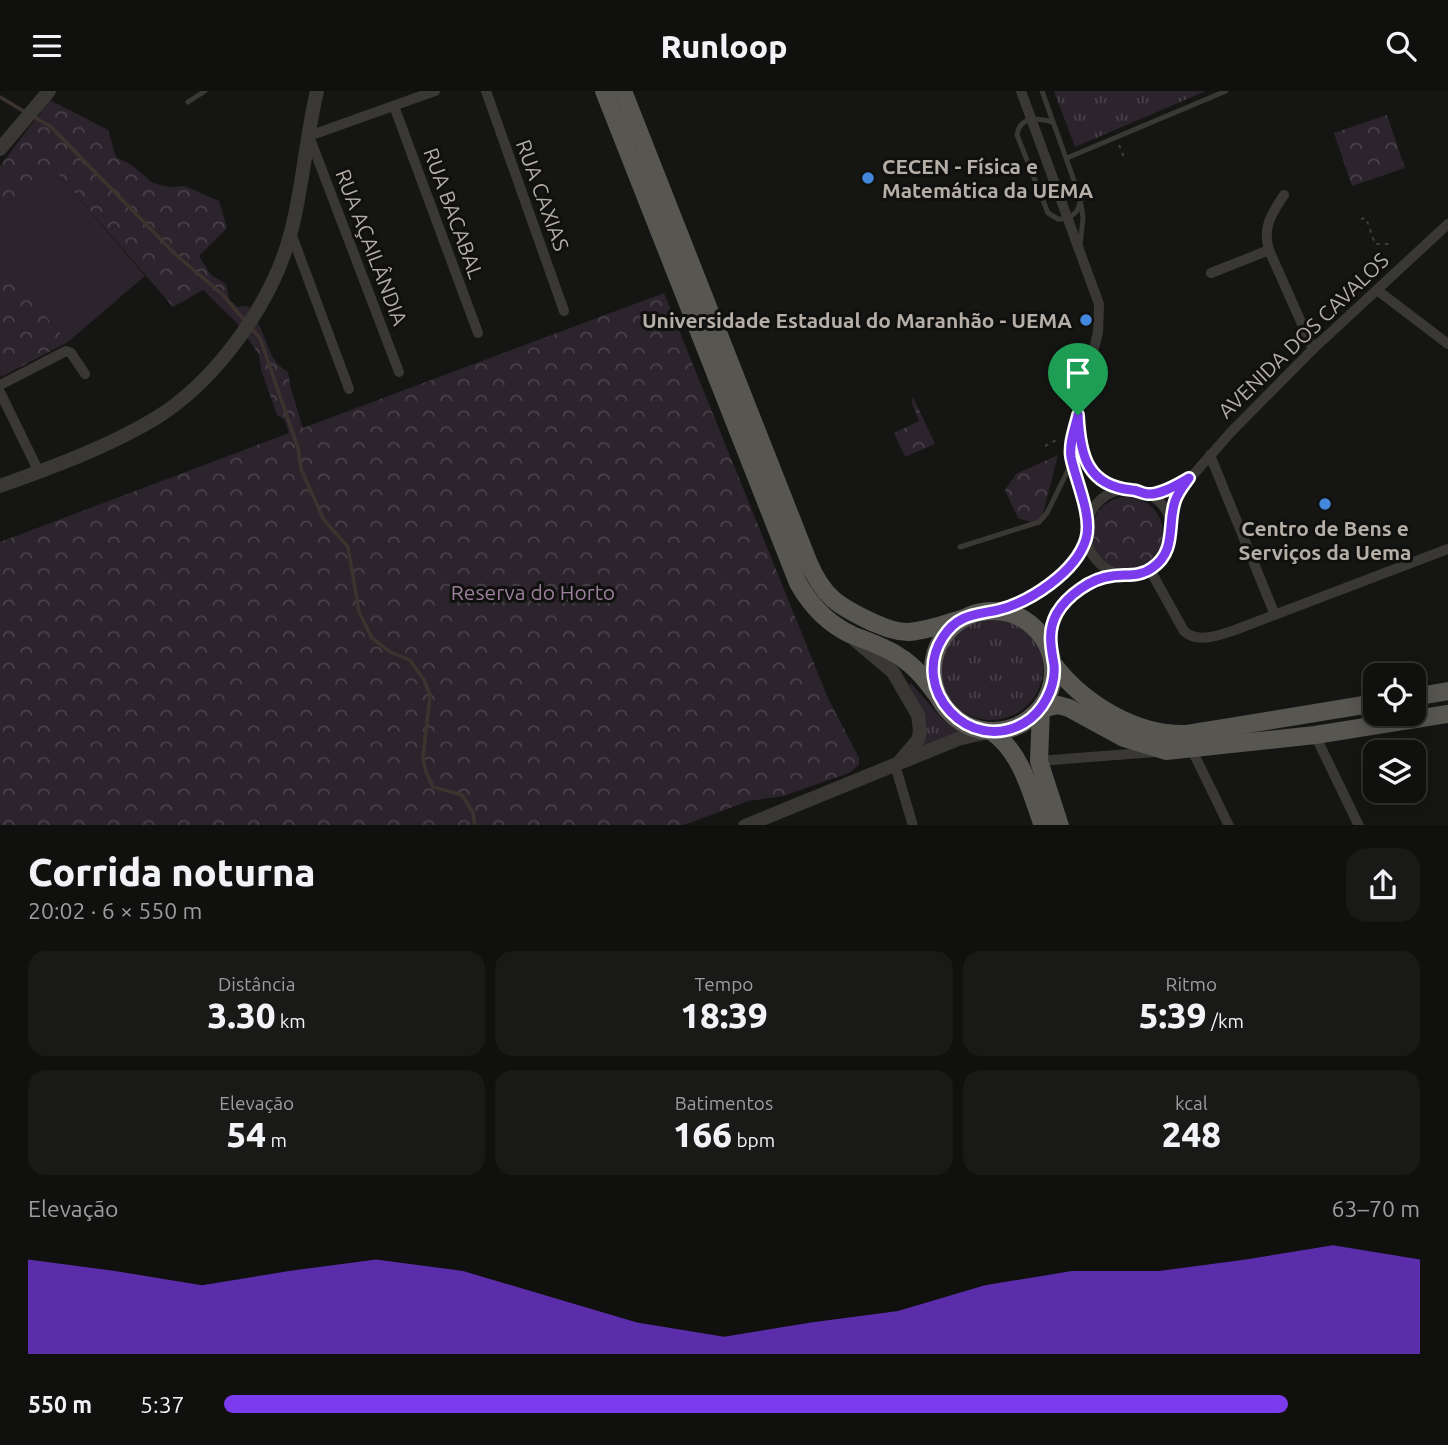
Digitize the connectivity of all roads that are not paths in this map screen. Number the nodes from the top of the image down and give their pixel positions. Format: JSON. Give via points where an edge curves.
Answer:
{"nodes":[{"id":1,"x":48,"y":91,"type":"edge"},
{"id":2,"x":205,"y":91,"type":"edge"},
{"id":3,"x":317,"y":91,"type":"edge"},
{"id":4,"x":435,"y":91,"type":"edge"},
{"id":5,"x":486,"y":91,"type":"edge"},
{"id":6,"x":604,"y":91,"type":"edge"},
{"id":7,"x":623,"y":91,"type":"edge"},
{"id":8,"x":1021,"y":91,"type":"edge"},
{"id":9,"x":1042,"y":91,"type":"edge"},
{"id":10,"x":1226,"y":91,"type":"edge"},
{"id":11,"x":188,"y":101,"type":"dead end"},
{"id":12,"x":394,"y":106,"type":"junction"},
{"id":13,"x":1031,"y":120,"type":"junction"},
{"id":14,"x":1053,"y":122,"type":"junction"},
{"id":15,"x":309,"y":136,"type":"junction"},
{"id":16,"x":0,"y":149,"type":"edge"},
{"id":17,"x":1067,"y":158,"type":"junction"},
{"id":18,"x":1284,"y":195,"type":"dead end"},
{"id":19,"x":1081,"y":200,"type":"junction"},
{"id":20,"x":1068,"y":219,"type":"junction"},
{"id":21,"x":1448,"y":224,"type":"edge"},
{"id":22,"x":291,"y":233,"type":"junction"},
{"id":23,"x":1080,"y":250,"type":"junction"},
{"id":24,"x":1269,"y":250,"type":"junction"},
{"id":25,"x":1211,"y":274,"type":"dead end"},
{"id":26,"x":1377,"y":289,"type":"junction"},
{"id":27,"x":564,"y":311,"type":"dead end"},
{"id":28,"x":478,"y":333,"type":"dead end"},
{"id":29,"x":1448,"y":344,"type":"edge"},
{"id":30,"x":1313,"y":349,"type":"junction"},
{"id":31,"x":399,"y":372,"type":"dead end"},
{"id":32,"x":85,"y":373,"type":"dead end"},
{"id":33,"x":0,"y":385,"type":"edge"},
{"id":34,"x":349,"y":389,"type":"dead end"},
{"id":35,"x":0,"y":392,"type":"edge"},
{"id":36,"x":1078,"y":415,"type":"junction"},
{"id":37,"x":1210,"y":455,"type":"junction"},
{"id":38,"x":1072,"y":461,"type":"junction"},
{"id":39,"x":39,"y":472,"type":"junction"},
{"id":40,"x":1189,"y":478,"type":"junction"},
{"id":41,"x":0,"y":487,"type":"edge"},
{"id":42,"x":1120,"y":490,"type":"junction"},
{"id":43,"x":1148,"y":494,"type":"junction"},
{"id":44,"x":1086,"y":525,"type":"junction"},
{"id":45,"x":1171,"y":526,"type":"junction"},
{"id":46,"x":1086,"y":539,"type":"junction"},
{"id":47,"x":960,"y":547,"type":"dead end"},
{"id":48,"x":1448,"y":549,"type":"edge"},
{"id":49,"x":1150,"y":570,"type":"junction"},
{"id":50,"x":1123,"y":575,"type":"junction"},
{"id":51,"x":996,"y":610,"type":"junction"},
{"id":52,"x":1275,"y":615,"type":"junction"},
{"id":53,"x":961,"y":619,"type":"junction"},
{"id":54,"x":837,"y":627,"type":"junction"},
{"id":55,"x":1052,"y":658,"type":"junction"},
{"id":56,"x":1448,"y":691,"type":"edge"},
{"id":57,"x":1426,"y":695,"type":"edge"},
{"id":58,"x":942,"y":702,"type":"junction"},
{"id":59,"x":1363,"y":705,"type":"edge"},
{"id":60,"x":1041,"y":709,"type":"junction"},
{"id":61,"x":1446,"y":719,"type":"edge"},
{"id":62,"x":990,"y":732,"type":"junction"},
{"id":63,"x":1315,"y":735,"type":"junction"},
{"id":64,"x":1192,"y":750,"type":"junction"},
{"id":65,"x":1166,"y":751,"type":"junction"},
{"id":66,"x":1039,"y":761,"type":"junction"},
{"id":67,"x":895,"y":765,"type":"junction"},
{"id":68,"x":745,"y":825,"type":"edge"},
{"id":69,"x":913,"y":825,"type":"edge"},
{"id":70,"x":1043,"y":825,"type":"edge"},
{"id":71,"x":1060,"y":825,"type":"edge"},
{"id":72,"x":1229,"y":825,"type":"edge"},
{"id":73,"x":1359,"y":825,"type":"edge"}],
"edges":[{"from":1,"to":16,"type":"street"},
{"from":2,"to":11,"type":"lane"},
{"from":3,"to":15,"type":"street"},
{"from":4,"to":12,"type":"street"},
{"from":5,"to":27,"type":"street","name":"RUA CAXIAS"},
{"from":6,"to":54,"type":"main road","via":[[793,572],[810,603]]},
{"from":7,"to":53,"type":"main road","via":[[821,588],[847,610],[889,629],[914,631]]},
{"from":8,"to":13,"type":"street"},
{"from":9,"to":14,"type":"lane"},
{"from":10,"to":17,"type":"lane"},
{"from":12,"to":15,"type":"street"},
{"from":12,"to":28,"type":"street","name":"RUA BACABAL"},
{"from":13,"to":14,"type":"lane"},
{"from":13,"to":20,"type":"street"},
{"from":13,"to":20,"type":"lane","via":[[1018,127],[1018,140],[1048,213]]},
{"from":14,"to":17,"type":"lane"},
{"from":15,"to":22,"type":"street"},
{"from":15,"to":31,"type":"street","name":"RUA AÇAILÂNDIA"},
{"from":17,"to":19,"type":"lane"},
{"from":18,"to":24,"type":"street","via":[[1266,228]]},
{"from":19,"to":20,"type":"lane"},
{"from":19,"to":23,"type":"lane"},
{"from":20,"to":23,"type":"street"},
{"from":21,"to":26,"type":"street","name":"AVENIDA DOS CAVALOS"},
{"from":22,"to":34,"type":"street"},
{"from":22,"to":39,"type":"street","via":[[277,271],[243,334],[196,385],[158,417]]},
{"from":23,"to":36,"type":"street","via":[[1100,314]]},
{"from":24,"to":25,"type":"street"},
{"from":24,"to":30,"type":"street"},
{"from":26,"to":29,"type":"street"},
{"from":26,"to":30,"type":"street","name":"AVENIDA DOS CAVALOS"},
{"from":30,"to":37,"type":"street","name":"AVENIDA DOS CAVALOS"},
{"from":32,"to":33,"type":"street","via":[[66,351]]},
{"from":35,"to":39,"type":"street"},
{"from":36,"to":38,"type":"street","via":[[1070,447]]},
{"from":36,"to":42,"type":"street","via":[[1081,446],[1090,468]]},
{"from":37,"to":40,"type":"street","name":"AVENIDA DOS CAVALOS"},
{"from":37,"to":52,"type":"street"},
{"from":38,"to":44,"type":"street"},
{"from":38,"to":47,"type":"lane","via":[[1039,522]]},
{"from":39,"to":41,"type":"street"},
{"from":40,"to":43,"type":"street","name":"AVENIDA DOS CAVALOS"},
{"from":40,"to":45,"type":"street","name":"AVENIDA DOS CAVALOS","via":[[1175,501]]},
{"from":42,"to":43,"type":"street"},
{"from":42,"to":44,"type":"street","via":[[1098,502]]},
{"from":43,"to":45,"type":"street","via":[[1167,513]]},
{"from":44,"to":46,"type":"street"},
{"from":45,"to":49,"type":"street","via":[[1167,551]]},
{"from":46,"to":50,"type":"street","via":[[1098,563]]},
{"from":46,"to":51,"type":"street","via":[[1058,578],[1029,598]]},
{"from":48,"to":52,"type":"street"},
{"from":49,"to":50,"type":"street"},
{"from":49,"to":52,"type":"street","via":[[1190,636],[1221,634]]},
{"from":50,"to":55,"type":"street","via":[[1091,582],[1062,605],[1053,621]]},
{"from":51,"to":53,"type":"main road"},
{"from":51,"to":55,"type":"main road","via":[[1028,621]]},
{"from":53,"to":58,"type":"main road","via":[[946,633],[934,657],[933,676]]},
{"from":54,"to":58,"type":"main road","via":[[900,657]]},
{"from":54,"to":67,"type":"street","via":[[890,668],[918,715],[918,740]]},
{"from":55,"to":59,"type":"main road","via":[[1068,681],[1107,711],[1168,734]]},
{"from":55,"to":60,"type":"main road","via":[[1053,681]]},
{"from":56,"to":57,"type":"main road"},
{"from":58,"to":62,"type":"main road","via":[[960,722]]},
{"from":60,"to":62,"type":"main road","via":[[1016,728]]},
{"from":60,"to":65,"type":"main road","via":[[1069,708],[1124,738]]},
{"from":60,"to":66,"type":"main road"},
{"from":61,"to":63,"type":"main road"},
{"from":62,"to":67,"type":"street","via":[[958,739]]},
{"from":62,"to":70,"type":"main road","via":[[1002,739],[1023,772]]},
{"from":63,"to":64,"type":"main road"},
{"from":63,"to":73,"type":"street"},
{"from":64,"to":65,"type":"main road"},
{"from":64,"to":72,"type":"street"},
{"from":65,"to":66,"type":"street"},
{"from":66,"to":71,"type":"main road"},
{"from":67,"to":68,"type":"street"},
{"from":67,"to":69,"type":"street"}]}
